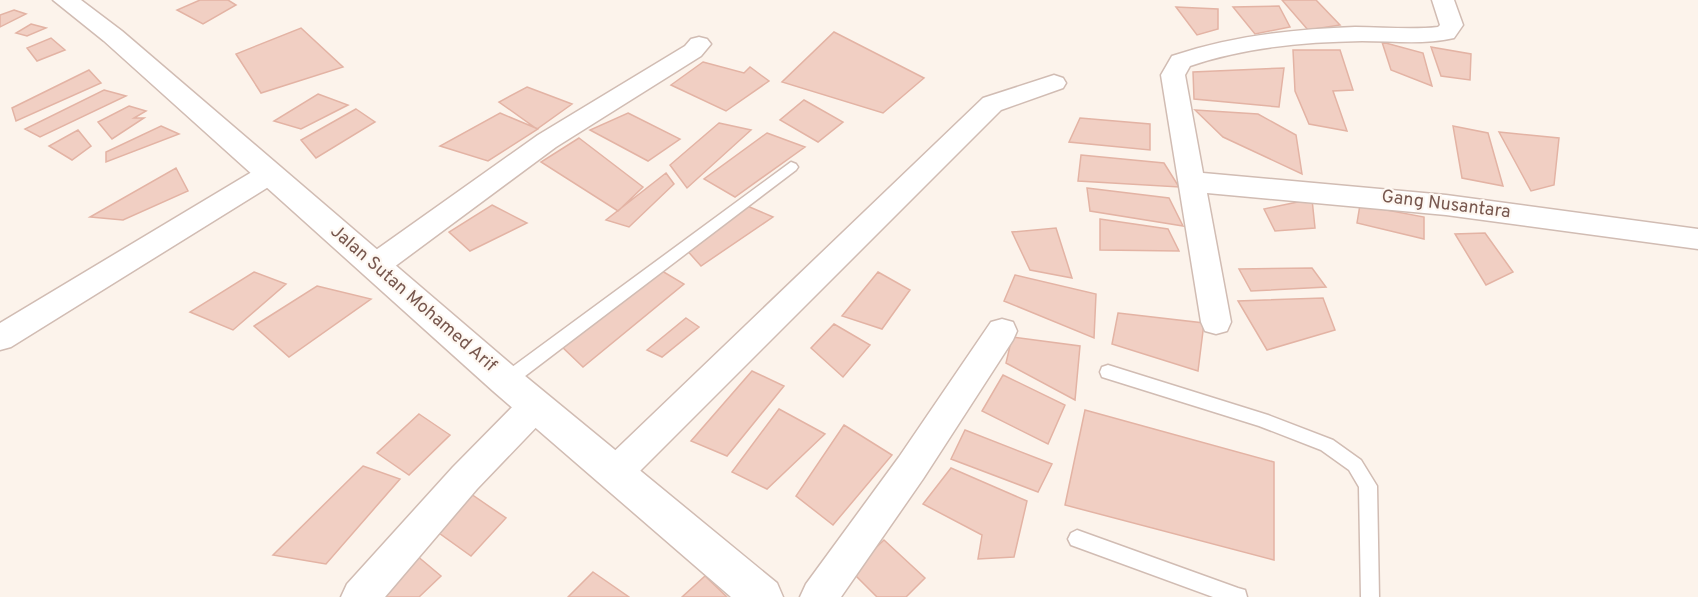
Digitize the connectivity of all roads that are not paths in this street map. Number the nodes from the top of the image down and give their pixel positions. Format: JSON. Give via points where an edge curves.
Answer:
{"nodes":[{"id":1,"x":65,"y":0,"type":"edge"},
{"id":2,"x":1443,"y":0,"type":"edge"},
{"id":3,"x":699,"y":44,"type":"dead end"},
{"id":4,"x":1054,"y":83,"type":"dead end"},
{"id":5,"x":791,"y":167,"type":"dead end"},
{"id":6,"x":269,"y":174,"type":"junction"},
{"id":7,"x":1192,"y":182,"type":"junction"},
{"id":8,"x":1698,"y":239,"type":"edge"},
{"id":9,"x":376,"y":265,"type":"junction"},
{"id":10,"x":1216,"y":322,"type":"dead end"},
{"id":11,"x":1002,"y":331,"type":"dead end"},
{"id":12,"x":0,"y":338,"type":"edge"},
{"id":13,"x":1108,"y":372,"type":"dead end"},
{"id":14,"x":506,"y":381,"type":"junction"},
{"id":15,"x":535,"y":406,"type":"junction"},
{"id":16,"x":615,"y":473,"type":"junction"},
{"id":17,"x":1077,"y":539,"type":"dead end"},
{"id":18,"x":360,"y":597,"type":"edge"},
{"id":19,"x":762,"y":597,"type":"edge"},
{"id":20,"x":819,"y":597,"type":"edge"},
{"id":21,"x":1238,"y":597,"type":"edge"},
{"id":22,"x":1370,"y":597,"type":"edge"}],
"edges":[{"from":1,"to":6,"type":"street","name":"Jalan Sutan Mohamed Arif","via":[[113,36]]},
{"from":2,"to":7,"type":"street","via":[[1452,25],[1446,33],[1295,39],[1197,54],[1180,61],[1173,75]]},
{"from":3,"to":9,"type":"street","via":[[547,141]]},
{"from":4,"to":16,"type":"street","via":[[992,104]]},
{"from":5,"to":14,"type":"lane"},
{"from":6,"to":9,"type":"street","name":"Jalan Sutan Mohamed Arif"},
{"from":6,"to":12,"type":"street"},
{"from":7,"to":8,"type":"street","name":"Gang Nusantara","via":[[1324,191],[1583,221]]},
{"from":7,"to":10,"type":"street"},
{"from":9,"to":14,"type":"street","name":"Jalan Sutan Mohamed Arif"},
{"from":11,"to":20,"type":"street"},
{"from":13,"to":22,"type":"lane","via":[[1262,420],[1327,445],[1355,465],[1368,486]]},
{"from":14,"to":15,"type":"street","name":"Jalan Sutan Mohamed Arif"},
{"from":15,"to":16,"type":"street","name":"Jalan Sutan Mohamed Arif"},
{"from":15,"to":18,"type":"street"},
{"from":16,"to":19,"type":"street","name":"Jalan Sutan Mohamed Arif"},
{"from":17,"to":21,"type":"lane"}]}
